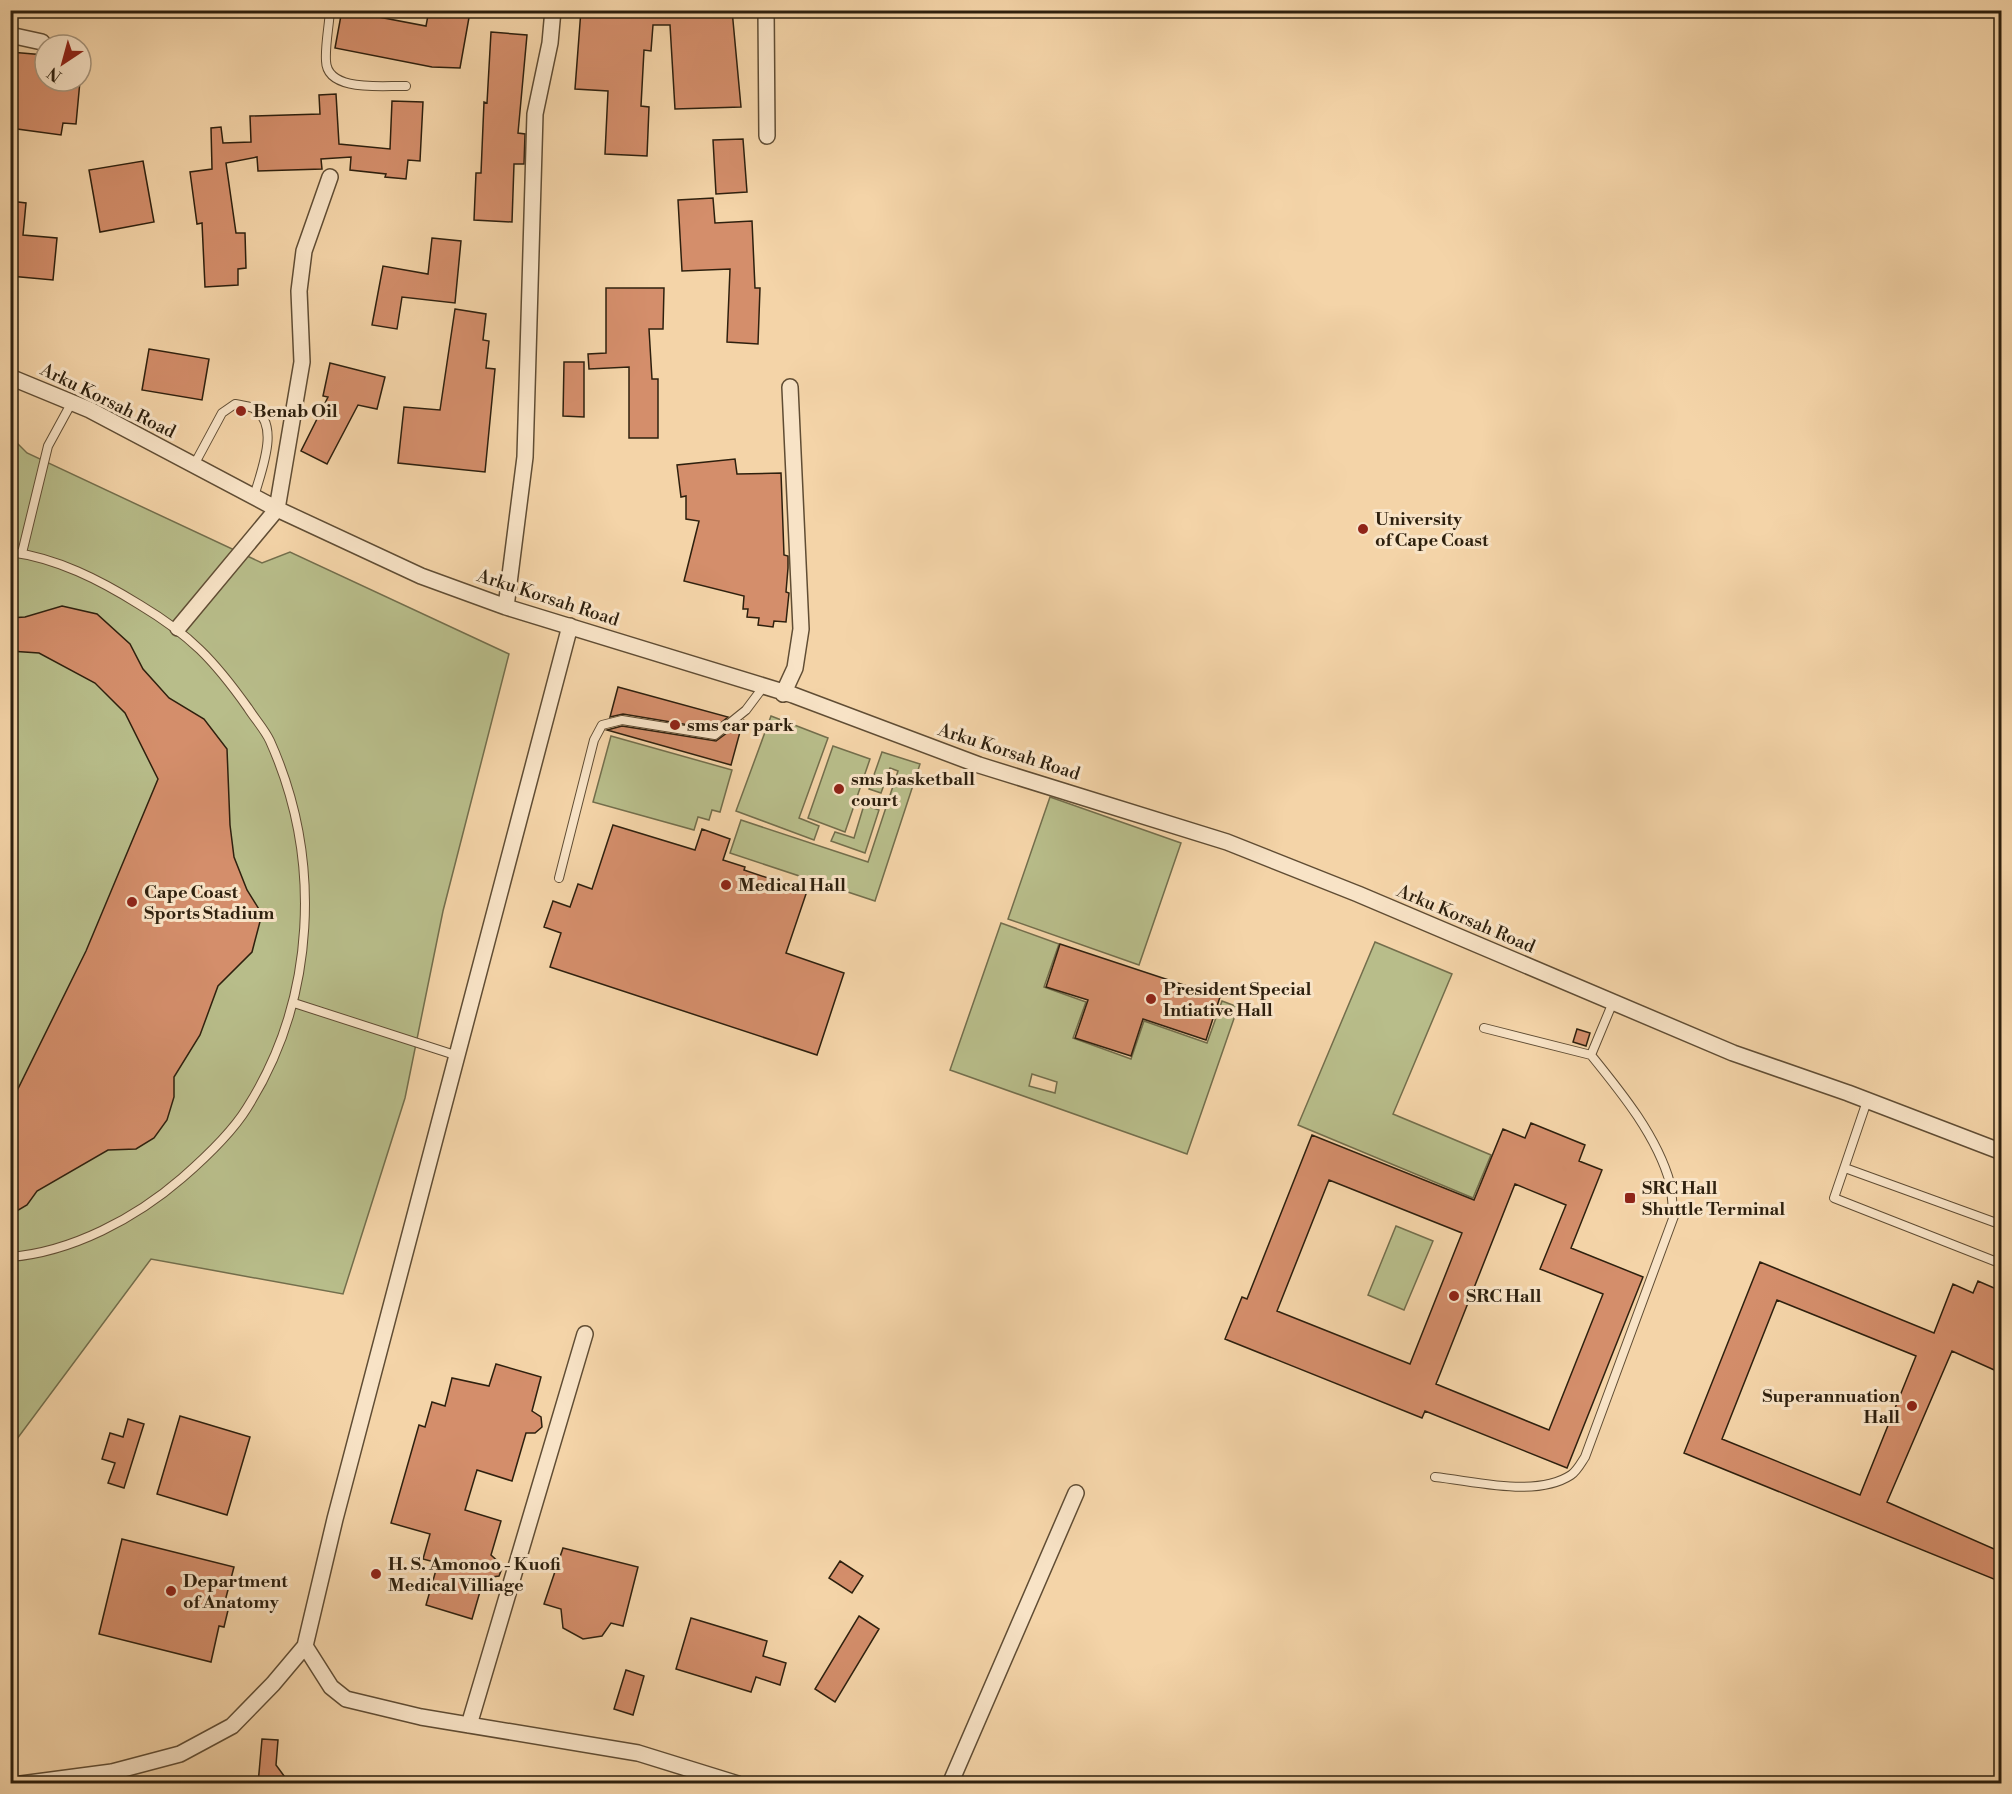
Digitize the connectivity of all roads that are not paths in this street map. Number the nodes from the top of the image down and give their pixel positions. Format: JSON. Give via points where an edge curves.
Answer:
{"nodes":[{"id":1,"x":330,"y":10,"type":"edge"},
{"id":2,"x":553,"y":10,"type":"edge"},
{"id":3,"x":765,"y":10,"type":"edge"},
{"id":4,"x":10,"y":35,"type":"edge"},
{"id":5,"x":33,"y":40,"type":"edge"},
{"id":6,"x":406,"y":86,"type":"dead end"},
{"id":7,"x":767,"y":135,"type":"dead end"},
{"id":8,"x":330,"y":177,"type":"dead end"},
{"id":9,"x":10,"y":377,"type":"edge"},
{"id":10,"x":790,"y":387,"type":"dead end"},
{"id":11,"x":72,"y":402,"type":"junction"},
{"id":12,"x":194,"y":465,"type":"junction"},
{"id":13,"x":254,"y":497,"type":"junction"},
{"id":14,"x":277,"y":509,"type":"junction"},
{"id":15,"x":10,"y":552,"type":"edge"},
{"id":16,"x":22,"y":553,"type":"junction"},
{"id":17,"x":506,"y":607,"type":"junction"},
{"id":18,"x":570,"y":626,"type":"junction"},
{"id":19,"x":178,"y":628,"type":"junction"},
{"id":20,"x":764,"y":686,"type":"junction"},
{"id":21,"x":783,"y":694,"type":"junction"},
{"id":22,"x":559,"y":878,"type":"dead end"},
{"id":23,"x":1613,"y":1002,"type":"junction"},
{"id":24,"x":294,"y":1003,"type":"junction"},
{"id":25,"x":1484,"y":1028,"type":"dead end"},
{"id":26,"x":1591,"y":1055,"type":"junction"},
{"id":27,"x":458,"y":1056,"type":"junction"},
{"id":28,"x":1867,"y":1101,"type":"junction"},
{"id":29,"x":2001,"y":1152,"type":"edge"},
{"id":30,"x":1845,"y":1168,"type":"junction"},
{"id":31,"x":2001,"y":1225,"type":"edge"},
{"id":32,"x":10,"y":1257,"type":"edge"},
{"id":33,"x":2001,"y":1264,"type":"edge"},
{"id":34,"x":585,"y":1334,"type":"dead end"},
{"id":35,"x":1435,"y":1477,"type":"dead end"},
{"id":36,"x":1076,"y":1493,"type":"dead end"},
{"id":37,"x":305,"y":1646,"type":"junction"},
{"id":38,"x":469,"y":1725,"type":"junction"},
{"id":39,"x":21,"y":1784,"type":"edge"},
{"id":40,"x":738,"y":1784,"type":"edge"},
{"id":41,"x":950,"y":1784,"type":"edge"}],
"edges":[{"from":1,"to":6,"type":"lane","via":[[326,64],[334,78],[348,85]]},
{"from":2,"to":17,"type":"street","via":[[535,114],[525,457]]},
{"from":3,"to":7,"type":"street"},
{"from":4,"to":5,"type":"street"},
{"from":8,"to":14,"type":"street","via":[[304,251],[299,291],[302,362]]},
{"from":9,"to":11,"type":"street","name":"Arku Korsah Road"},
{"from":10,"to":21,"type":"street","via":[[801,629],[795,668]]},
{"from":11,"to":12,"type":"street","name":"Arku Korsah Road"},
{"from":11,"to":16,"type":"lane","via":[[48,446]]},
{"from":12,"to":13,"type":"street","name":"Arku Korsah Road"},
{"from":12,"to":13,"type":"lane","via":[[222,414],[235,404],[254,408],[270,433]]},
{"from":13,"to":14,"type":"street","name":"Arku Korsah Road"},
{"from":14,"to":17,"type":"street","name":"Arku Korsah Road","via":[[421,576]]},
{"from":14,"to":19,"type":"street"},
{"from":15,"to":16,"type":"lane"},
{"from":16,"to":19,"type":"lane","via":[[95,577]]},
{"from":17,"to":18,"type":"street","name":"Arku Korsah Road"},
{"from":18,"to":20,"type":"street","name":"Arku Korsah Road"},
{"from":18,"to":27,"type":"street"},
{"from":19,"to":24,"type":"lane","via":[[221,670],[270,739],[297,816],[306,898]]},
{"from":20,"to":21,"type":"street","name":"Arku Korsah Road"},
{"from":20,"to":22,"type":"lane","via":[[746,710],[715,735],[622,720],[602,725],[594,740]]},
{"from":21,"to":23,"type":"street","name":"Arku Korsah Road","via":[[979,765],[1227,842]]},
{"from":23,"to":26,"type":"lane"},
{"from":23,"to":28,"type":"street","name":"Arku Korsah Road","via":[[1733,1053]]},
{"from":24,"to":27,"type":"lane"},
{"from":24,"to":32,"type":"lane","via":[[269,1066],[246,1109],[197,1165],[154,1202],[84,1239]]},
{"from":25,"to":26,"type":"lane"},
{"from":26,"to":35,"type":"lane","via":[[1651,1140],[1670,1183],[1674,1216],[1585,1457],[1573,1474],[1534,1488]]},
{"from":27,"to":37,"type":"street"},
{"from":28,"to":29,"type":"street","name":"Arku Korsah Road"},
{"from":28,"to":30,"type":"lane"},
{"from":30,"to":31,"type":"lane"},
{"from":30,"to":33,"type":"lane","via":[[1834,1198]]},
{"from":34,"to":38,"type":"street"},
{"from":36,"to":41,"type":"street"},
{"from":37,"to":38,"type":"street","via":[[331,1687],[346,1699]]},
{"from":37,"to":39,"type":"street","via":[[232,1726],[180,1754],[112,1772]]},
{"from":38,"to":40,"type":"street","via":[[638,1753]]}]}
